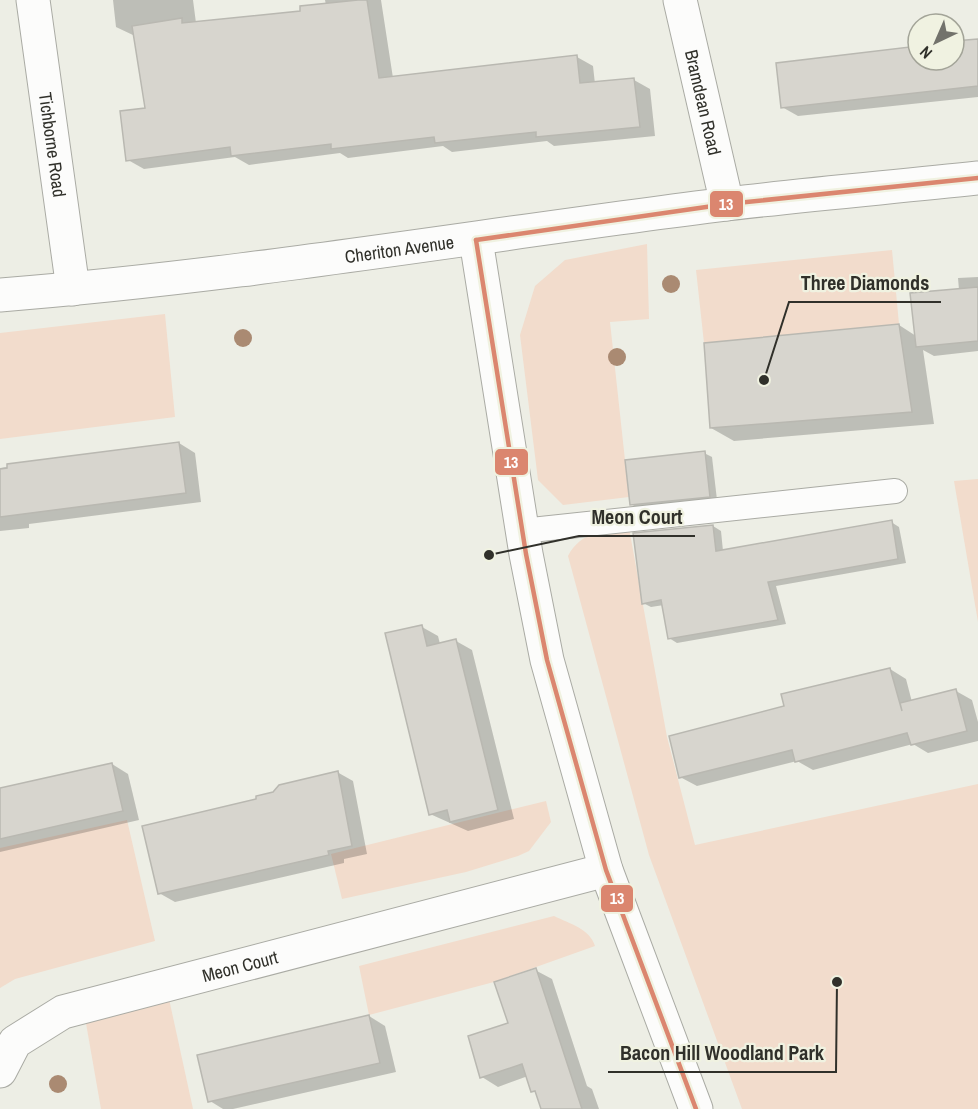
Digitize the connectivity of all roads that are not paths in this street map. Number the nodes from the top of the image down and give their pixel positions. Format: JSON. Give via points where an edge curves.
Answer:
{"nodes":[{"id":1,"x":33,"y":0,"type":"edge"},
{"id":2,"x":680,"y":0,"type":"edge"},
{"id":3,"x":978,"y":178,"type":"edge"},
{"id":4,"x":727,"y":204,"type":"junction"},
{"id":5,"x":476,"y":240,"type":"junction"},
{"id":6,"x":73,"y":289,"type":"junction"},
{"id":7,"x":0,"y":295,"type":"edge"},
{"id":8,"x":895,"y":491,"type":"dead end"},
{"id":9,"x":522,"y":531,"type":"junction"},
{"id":10,"x":606,"y":870,"type":"junction"},
{"id":11,"x":0,"y":1071,"type":"edge"},
{"id":12,"x":696,"y":1109,"type":"edge"}],
"edges":[{"from":1,"to":6,"type":"street","name":"Tichborne Road"},
{"from":2,"to":4,"type":"street","name":"Bramdean Road"},
{"from":3,"to":4,"type":"street","name":"Cheriton Avenue"},
{"from":4,"to":5,"type":"street","name":"Cheriton Avenue"},
{"from":5,"to":6,"type":"street","name":"Cheriton Avenue"},
{"from":5,"to":9,"type":"street"},
{"from":6,"to":7,"type":"street","name":"Cheriton Avenue"},
{"from":8,"to":9,"type":"lane"},
{"from":9,"to":10,"type":"street","via":[[547,660]]},
{"from":10,"to":11,"type":"street","name":"Meon Court","via":[[63,1012],[15,1042]]},
{"from":10,"to":12,"type":"street"}]}
